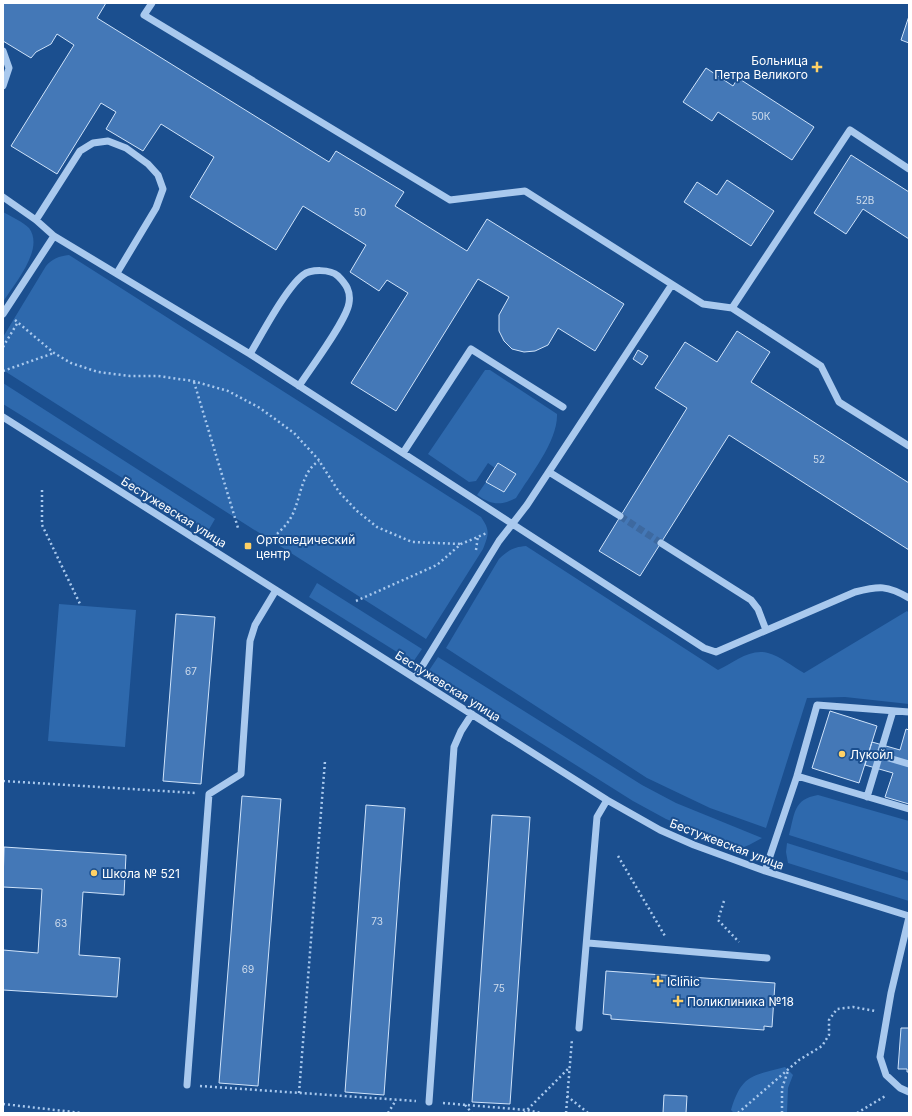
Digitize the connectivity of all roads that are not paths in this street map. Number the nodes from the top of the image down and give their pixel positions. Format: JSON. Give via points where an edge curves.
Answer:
{"nodes":[{"id":1,"x":152,"y":3,"type":"edge"},
{"id":2,"x":3,"y":51,"type":"edge"},
{"id":3,"x":3,"y":86,"type":"edge"},
{"id":4,"x":909,"y":169,"type":"edge"},
{"id":5,"x":3,"y":197,"type":"edge"},
{"id":6,"x":36,"y":220,"type":"junction"},
{"id":7,"x":54,"y":236,"type":"junction"},
{"id":8,"x":117,"y":272,"type":"junction"},
{"id":9,"x":671,"y":286,"type":"junction"},
{"id":10,"x":732,"y":308,"type":"junction"},
{"id":11,"x":4,"y":313,"type":"edge"},
{"id":12,"x":250,"y":354,"type":"junction"},
{"id":13,"x":299,"y":386,"type":"junction"},
{"id":14,"x":562,"y":407,"type":"dead end"},
{"id":15,"x":3,"y":417,"type":"edge"},
{"id":16,"x":909,"y":446,"type":"edge"},
{"id":17,"x":403,"y":453,"type":"junction"},
{"id":18,"x":549,"y":472,"type":"junction"},
{"id":19,"x":620,"y":516,"type":"tunnel mouth"},
{"id":20,"x":512,"y":524,"type":"junction"},
{"id":21,"x":661,"y":544,"type":"tunnel mouth"},
{"id":22,"x":276,"y":590,"type":"junction"},
{"id":23,"x":909,"y":598,"type":"edge"},
{"id":24,"x":766,"y":630,"type":"junction"},
{"id":25,"x":416,"y":678,"type":"junction"},
{"id":26,"x":893,"y":711,"type":"junction"},
{"id":27,"x":909,"y":712,"type":"edge"},
{"id":28,"x":472,"y":714,"type":"junction"},
{"id":29,"x":879,"y":756,"type":"junction"},
{"id":30,"x":909,"y":764,"type":"edge"},
{"id":31,"x":797,"y":776,"type":"junction"},
{"id":32,"x":867,"y":797,"type":"junction"},
{"id":33,"x":607,"y":800,"type":"junction"},
{"id":34,"x":909,"y":809,"type":"edge"},
{"id":35,"x":765,"y":872,"type":"junction"},
{"id":36,"x":909,"y":917,"type":"edge"},
{"id":37,"x":588,"y":943,"type":"junction"},
{"id":38,"x":767,"y":958,"type":"dead end"},
{"id":39,"x":579,"y":1028,"type":"road end"},
{"id":40,"x":186,"y":1085,"type":"road end"},
{"id":41,"x":909,"y":1092,"type":"edge"},
{"id":42,"x":429,"y":1102,"type":"road end"}],
"edges":[{"from":1,"to":9,"type":"street","via":[[144,15],[450,200],[525,191]]},
{"from":2,"to":3,"type":"street","via":[[9,68]]},
{"from":4,"to":10,"type":"street","via":[[850,130]]},
{"from":5,"to":6,"type":"street"},
{"from":6,"to":7,"type":"street"},
{"from":6,"to":8,"type":"street","via":[[80,151],[93,143],[108,141],[126,148],[158,175],[163,189],[156,208]]},
{"from":7,"to":8,"type":"street"},
{"from":7,"to":11,"type":"street"},
{"from":8,"to":12,"type":"street"},
{"from":9,"to":10,"type":"street","via":[[703,304]]},
{"from":9,"to":18,"type":"street"},
{"from":10,"to":16,"type":"street","via":[[821,366],[839,402]]},
{"from":12,"to":13,"type":"street"},
{"from":12,"to":13,"type":"street","via":[[292,287],[304,274],[321,270],[336,275],[349,288],[349,303],[342,320]]},
{"from":13,"to":17,"type":"street"},
{"from":14,"to":17,"type":"street","via":[[472,348]]},
{"from":15,"to":22,"type":"street","name":"Бестужевская улица"},
{"from":17,"to":20,"type":"street"},
{"from":18,"to":19,"type":"street"},
{"from":18,"to":20,"type":"street"},
{"from":20,"to":24,"type":"street","via":[[704,648],[716,652]]},
{"from":20,"to":25,"type":"street","via":[[498,541]]},
{"from":21,"to":24,"type":"street","via":[[751,600]]},
{"from":22,"to":25,"type":"street","name":"Бестужевская улица"},
{"from":22,"to":40,"type":"street","via":[[255,626],[250,641],[241,774],[209,794]]},
{"from":23,"to":24,"type":"street","via":[[878,586],[855,592]]},
{"from":25,"to":28,"type":"street","name":"Бестужевская улица"},
{"from":26,"to":27,"type":"street"},
{"from":26,"to":29,"type":"street"},
{"from":26,"to":31,"type":"street","via":[[817,705]]},
{"from":28,"to":33,"type":"street","name":"Бестужевская улица"},
{"from":28,"to":42,"type":"street","via":[[454,747]]},
{"from":29,"to":30,"type":"street"},
{"from":29,"to":32,"type":"street"},
{"from":31,"to":32,"type":"street"},
{"from":31,"to":35,"type":"street"},
{"from":32,"to":34,"type":"street"},
{"from":33,"to":35,"type":"street","name":"Бестужевская улица","via":[[660,830]]},
{"from":33,"to":37,"type":"street","via":[[597,817]]},
{"from":35,"to":36,"type":"street","name":"Бестужевская улица"},
{"from":36,"to":41,"type":"street","via":[[898,955],[880,1057],[886,1075],[900,1088]]},
{"from":37,"to":38,"type":"street"},
{"from":37,"to":39,"type":"street"}]}
